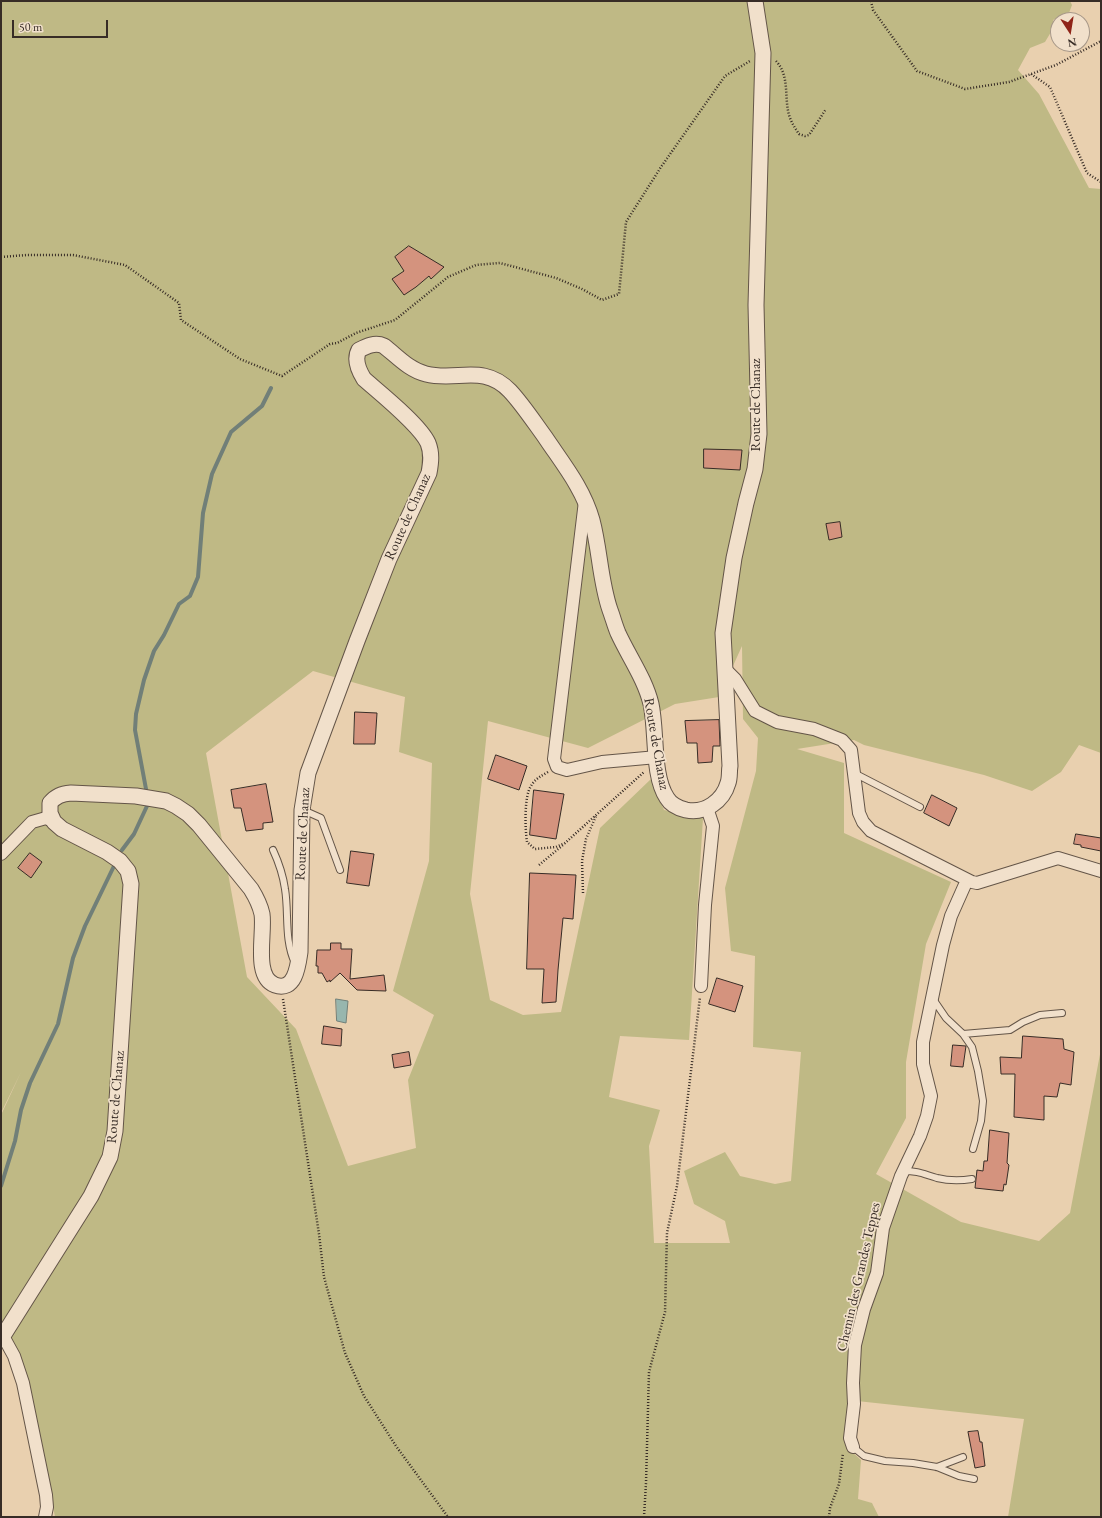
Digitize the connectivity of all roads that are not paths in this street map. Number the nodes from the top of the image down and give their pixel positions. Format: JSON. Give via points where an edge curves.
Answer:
{"nodes":[{"id":1,"x":755,"y":1,"type":"edge"},
{"id":2,"x":585,"y":499,"type":"junction"},
{"id":3,"x":724,"y":668,"type":"junction"},
{"id":4,"x":657,"y":759,"type":"junction"},
{"id":5,"x":854,"y":773,"type":"junction"},
{"id":6,"x":920,"y":807,"type":"dead end"},
{"id":7,"x":707,"y":808,"type":"junction"},
{"id":8,"x":302,"y":810,"type":"junction"},
{"id":9,"x":54,"y":822,"type":"junction"},
{"id":10,"x":273,"y":850,"type":"dead end"},
{"id":11,"x":1,"y":854,"type":"edge"},
{"id":12,"x":340,"y":870,"type":"dead end"},
{"id":13,"x":1101,"y":871,"type":"edge"},
{"id":14,"x":967,"y":880,"type":"junction"},
{"id":15,"x":297,"y":968,"type":"junction"},
{"id":16,"x":701,"y":986,"type":"road end"},
{"id":17,"x":932,"y":996,"type":"junction"},
{"id":18,"x":1062,"y":1014,"type":"dead end"},
{"id":19,"x":963,"y":1034,"type":"junction"},
{"id":20,"x":973,"y":1149,"type":"dead end"},
{"id":21,"x":903,"y":1171,"type":"junction"},
{"id":22,"x":972,"y":1179,"type":"dead end"},
{"id":23,"x":2,"y":1337,"type":"edge"},
{"id":24,"x":853,"y":1447,"type":"joint"},
{"id":25,"x":963,"y":1457,"type":"dead end"},
{"id":26,"x":937,"y":1467,"type":"junction"},
{"id":27,"x":974,"y":1479,"type":"dead end"},
{"id":28,"x":45,"y":1517,"type":"edge"}],
"edges":[{"from":1,"to":3,"type":"street","name":"Route de Chanaz","via":[[769,56],[756,305],[759,434],[755,469],[725,608]]},
{"from":2,"to":4,"type":"street","name":"Route de Chanaz","via":[[592,521],[609,608],[651,704]]},
{"from":2,"to":4,"type":"street","via":[[554,759],[557,767],[567,770],[602,762]]},
{"from":2,"to":8,"type":"street","name":"Route de Chanaz","via":[[528,414],[502,384],[491,378],[473,374],[426,374],[414,370],[379,344],[359,350],[357,362],[364,379],[426,438],[431,453],[431,465],[430,473],[389,559],[356,641],[308,773]]},
{"from":3,"to":5,"type":"street","via":[[735,679],[755,711],[777,722],[814,729],[842,740],[851,750]]},
{"from":3,"to":7,"type":"street","name":"Route de Chanaz","via":[[730,772],[723,793]]},
{"from":4,"to":7,"type":"street","name":"Route de Chanaz","via":[[662,790],[667,799],[688,810]]},
{"from":5,"to":6,"type":"lane"},
{"from":5,"to":14,"type":"street","via":[[860,813],[871,831]]},
{"from":7,"to":16,"type":"street","via":[[713,826],[705,905]]},
{"from":8,"to":12,"type":"lane","via":[[321,818]]},
{"from":8,"to":15,"type":"street","name":"Route de Chanaz","via":[[300,952]]},
{"from":9,"to":11,"type":"street","via":[[46,818],[32,822]]},
{"from":9,"to":15,"type":"street","name":"Route de Chanaz","via":[[50,813],[50,803],[61,794],[71,793],[136,796],[171,804],[188,814],[251,889],[262,914],[262,970],[267,980],[281,987],[288,985],[294,978]]},
{"from":9,"to":23,"type":"street","name":"Route de Chanaz","via":[[120,862],[128,871],[132,884],[115,1131],[110,1157],[102,1176]]},
{"from":10,"to":15,"type":"lane","via":[[280,865],[285,889],[291,954]]},
{"from":13,"to":14,"type":"street","via":[[1058,858],[977,883]]},
{"from":14,"to":17,"type":"street","name":"Chemin des Grandes Teppes","via":[[951,916]]},
{"from":17,"to":19,"type":"lane","via":[[946,1018]]},
{"from":17,"to":21,"type":"street","name":"Chemin des Grandes Teppes","via":[[923,1042],[923,1064],[930,1096],[927,1116]]},
{"from":18,"to":19,"type":"lane","via":[[1040,1015],[1010,1030]]},
{"from":19,"to":20,"type":"lane","via":[[972,1048],[983,1101],[981,1121]]},
{"from":21,"to":22,"type":"lane","via":[[917,1171],[955,1181]]},
{"from":21,"to":24,"type":"street","name":"Chemin des Grandes Teppes","via":[[883,1228],[877,1272],[855,1345],[854,1404],[850,1432]]},
{"from":23,"to":28,"type":"street","via":[[14,1356],[23,1383],[46,1495]]},
{"from":24,"to":26,"type":"lane","via":[[864,1456]]},
{"from":25,"to":26,"type":"lane"},
{"from":26,"to":27,"type":"lane"}]}
